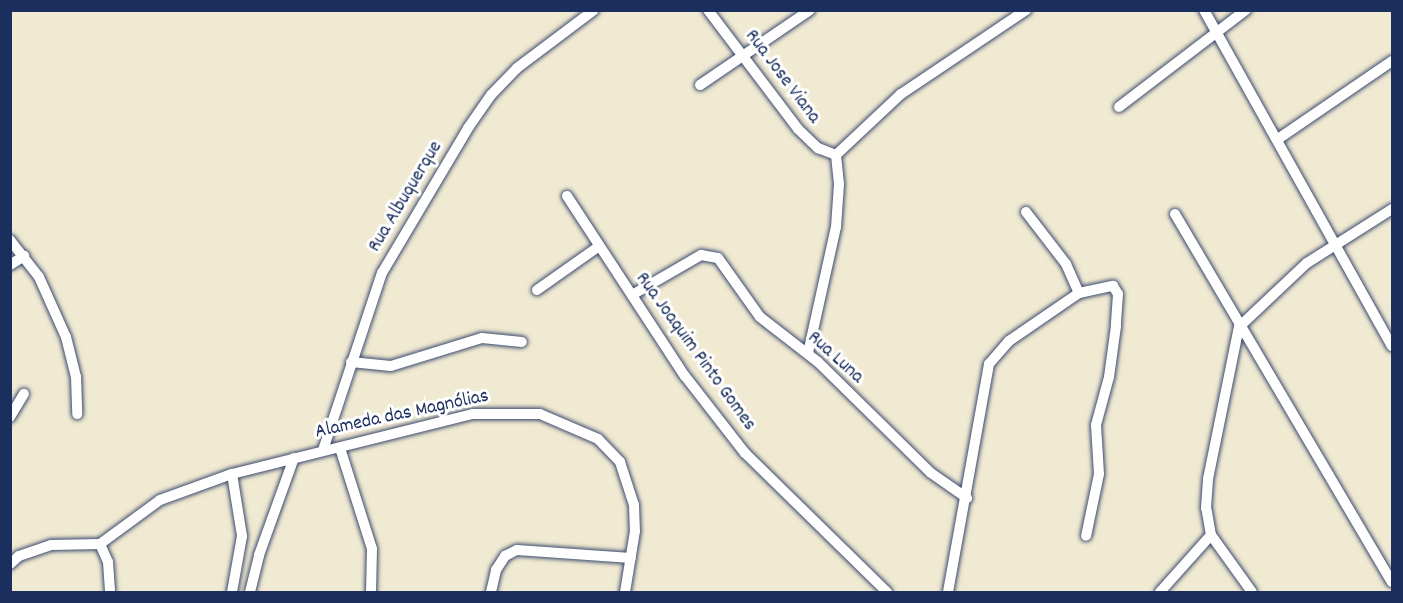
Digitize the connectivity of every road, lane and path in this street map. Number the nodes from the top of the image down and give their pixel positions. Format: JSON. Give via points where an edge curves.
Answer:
{"nodes":[{"id":1,"x":594,"y":10,"type":"edge"},
{"id":2,"x":708,"y":10,"type":"edge"},
{"id":3,"x":810,"y":10,"type":"edge"},
{"id":4,"x":1026,"y":10,"type":"edge"},
{"id":5,"x":1204,"y":10,"type":"edge"},
{"id":6,"x":1246,"y":10,"type":"edge"},
{"id":7,"x":1217,"y":30,"type":"junction"},
{"id":8,"x":743,"y":55,"type":"junction"},
{"id":9,"x":1392,"y":61,"type":"edge"},
{"id":10,"x":700,"y":85,"type":"dead end"},
{"id":11,"x":1119,"y":106,"type":"dead end"},
{"id":12,"x":1278,"y":140,"type":"junction"},
{"id":13,"x":836,"y":155,"type":"junction"},
{"id":14,"x":567,"y":196,"type":"dead end"},
{"id":15,"x":1392,"y":209,"type":"edge"},
{"id":16,"x":1026,"y":212,"type":"dead end"},
{"id":17,"x":1175,"y":214,"type":"dead end"},
{"id":18,"x":10,"y":240,"type":"edge"},
{"id":19,"x":1337,"y":246,"type":"junction"},
{"id":20,"x":598,"y":247,"type":"junction"},
{"id":21,"x":24,"y":256,"type":"junction"},
{"id":22,"x":10,"y":265,"type":"edge"},
{"id":23,"x":537,"y":290,"type":"dead end"},
{"id":24,"x":1079,"y":292,"type":"junction"},
{"id":25,"x":632,"y":295,"type":"junction"},
{"id":26,"x":1239,"y":327,"type":"junction"},
{"id":27,"x":522,"y":342,"type":"dead end"},
{"id":28,"x":1392,"y":345,"type":"edge"},
{"id":29,"x":808,"y":353,"type":"junction"},
{"id":30,"x":351,"y":362,"type":"junction"},
{"id":31,"x":24,"y":394,"type":"dead end"},
{"id":32,"x":77,"y":414,"type":"dead end"},
{"id":33,"x":10,"y":417,"type":"edge"},
{"id":34,"x":340,"y":448,"type":"junction"},
{"id":35,"x":322,"y":450,"type":"junction"},
{"id":36,"x":294,"y":458,"type":"junction"},
{"id":37,"x":232,"y":474,"type":"junction"},
{"id":38,"x":967,"y":498,"type":"junction"},
{"id":39,"x":1210,"y":535,"type":"junction"},
{"id":40,"x":1086,"y":536,"type":"dead end"},
{"id":41,"x":100,"y":544,"type":"junction"},
{"id":42,"x":631,"y":558,"type":"junction"},
{"id":43,"x":10,"y":564,"type":"edge"},
{"id":44,"x":1392,"y":582,"type":"edge"},
{"id":45,"x":111,"y":592,"type":"edge"},
{"id":46,"x":232,"y":592,"type":"edge"},
{"id":47,"x":250,"y":592,"type":"edge"},
{"id":48,"x":371,"y":592,"type":"edge"},
{"id":49,"x":491,"y":592,"type":"edge"},
{"id":50,"x":625,"y":592,"type":"edge"},
{"id":51,"x":887,"y":592,"type":"edge"},
{"id":52,"x":948,"y":592,"type":"edge"},
{"id":53,"x":1160,"y":592,"type":"edge"},
{"id":54,"x":1252,"y":592,"type":"edge"}],
"edges":[{"from":1,"to":30,"type":"street","name":"Rua Albuquerque","via":[[517,68],[491,95],[382,273]]},
{"from":2,"to":8,"type":"street","name":"Rua Jose Viana"},
{"from":3,"to":8,"type":"street"},
{"from":4,"to":13,"type":"street","via":[[902,94]]},
{"from":5,"to":7,"type":"street"},
{"from":6,"to":7,"type":"street"},
{"from":7,"to":11,"type":"street"},
{"from":7,"to":12,"type":"street"},
{"from":8,"to":10,"type":"street"},
{"from":8,"to":13,"type":"street","name":"Rua Jose Viana","via":[[810,142]]},
{"from":9,"to":12,"type":"street"},
{"from":12,"to":19,"type":"street"},
{"from":13,"to":29,"type":"street","via":[[840,184],[836,228]]},
{"from":14,"to":20,"type":"street","name":"Rua Joaquim Pinto Gomes"},
{"from":15,"to":19,"type":"street"},
{"from":16,"to":24,"type":"street","via":[[1066,264]]},
{"from":17,"to":26,"type":"street"},
{"from":18,"to":21,"type":"street"},
{"from":19,"to":26,"type":"street","via":[[1307,263]]},
{"from":19,"to":28,"type":"street"},
{"from":20,"to":23,"type":"street"},
{"from":20,"to":25,"type":"street","name":"Rua Joaquim Pinto Gomes"},
{"from":21,"to":22,"type":"street"},
{"from":21,"to":32,"type":"street","via":[[39,277],[72,353]]},
{"from":24,"to":38,"type":"street","via":[[1009,341],[989,364]]},
{"from":24,"to":40,"type":"street","via":[[1105,285],[1113,286],[1118,294],[1109,377],[1096,425],[1099,474]]},
{"from":25,"to":29,"type":"street","name":"Rua Luna","via":[[701,255],[718,258],[760,317]]},
{"from":25,"to":51,"type":"street","name":"Rua Joaquim Pinto Gomes","via":[[685,376],[745,453]]},
{"from":26,"to":39,"type":"street","via":[[1208,479],[1206,508]]},
{"from":26,"to":44,"type":"street","via":[[1299,420]]},
{"from":27,"to":30,"type":"street","via":[[482,338],[391,366]]},
{"from":29,"to":38,"type":"street","name":"Rua Luna","via":[[931,473]]},
{"from":30,"to":35,"type":"street","name":"Rua Albuquerque"},
{"from":31,"to":33,"type":"street"},
{"from":34,"to":35,"type":"street","name":"Alameda das Magnólias"},
{"from":34,"to":42,"type":"street","name":"Alameda das Magnólias","via":[[473,414],[540,414],[568,423],[598,439],[620,462],[634,505]]},
{"from":34,"to":48,"type":"street","via":[[372,549]]},
{"from":35,"to":36,"type":"street","name":"Alameda das Magnólias"},
{"from":36,"to":37,"type":"street","name":"Alameda das Magnólias"},
{"from":36,"to":47,"type":"street","name":"Alameda das Magnólias"},
{"from":37,"to":41,"type":"street","name":"Alameda das Magnólias","via":[[160,500]]},
{"from":37,"to":46,"type":"street","via":[[243,536]]},
{"from":38,"to":52,"type":"street"},
{"from":39,"to":53,"type":"street"},
{"from":39,"to":54,"type":"street"},
{"from":41,"to":43,"type":"street","via":[[51,545],[19,556]]},
{"from":41,"to":45,"type":"street","via":[[108,562]]},
{"from":42,"to":49,"type":"street","via":[[517,550],[505,556],[496,570]]},
{"from":42,"to":50,"type":"street","name":"Alameda das Magnólias"}]}
